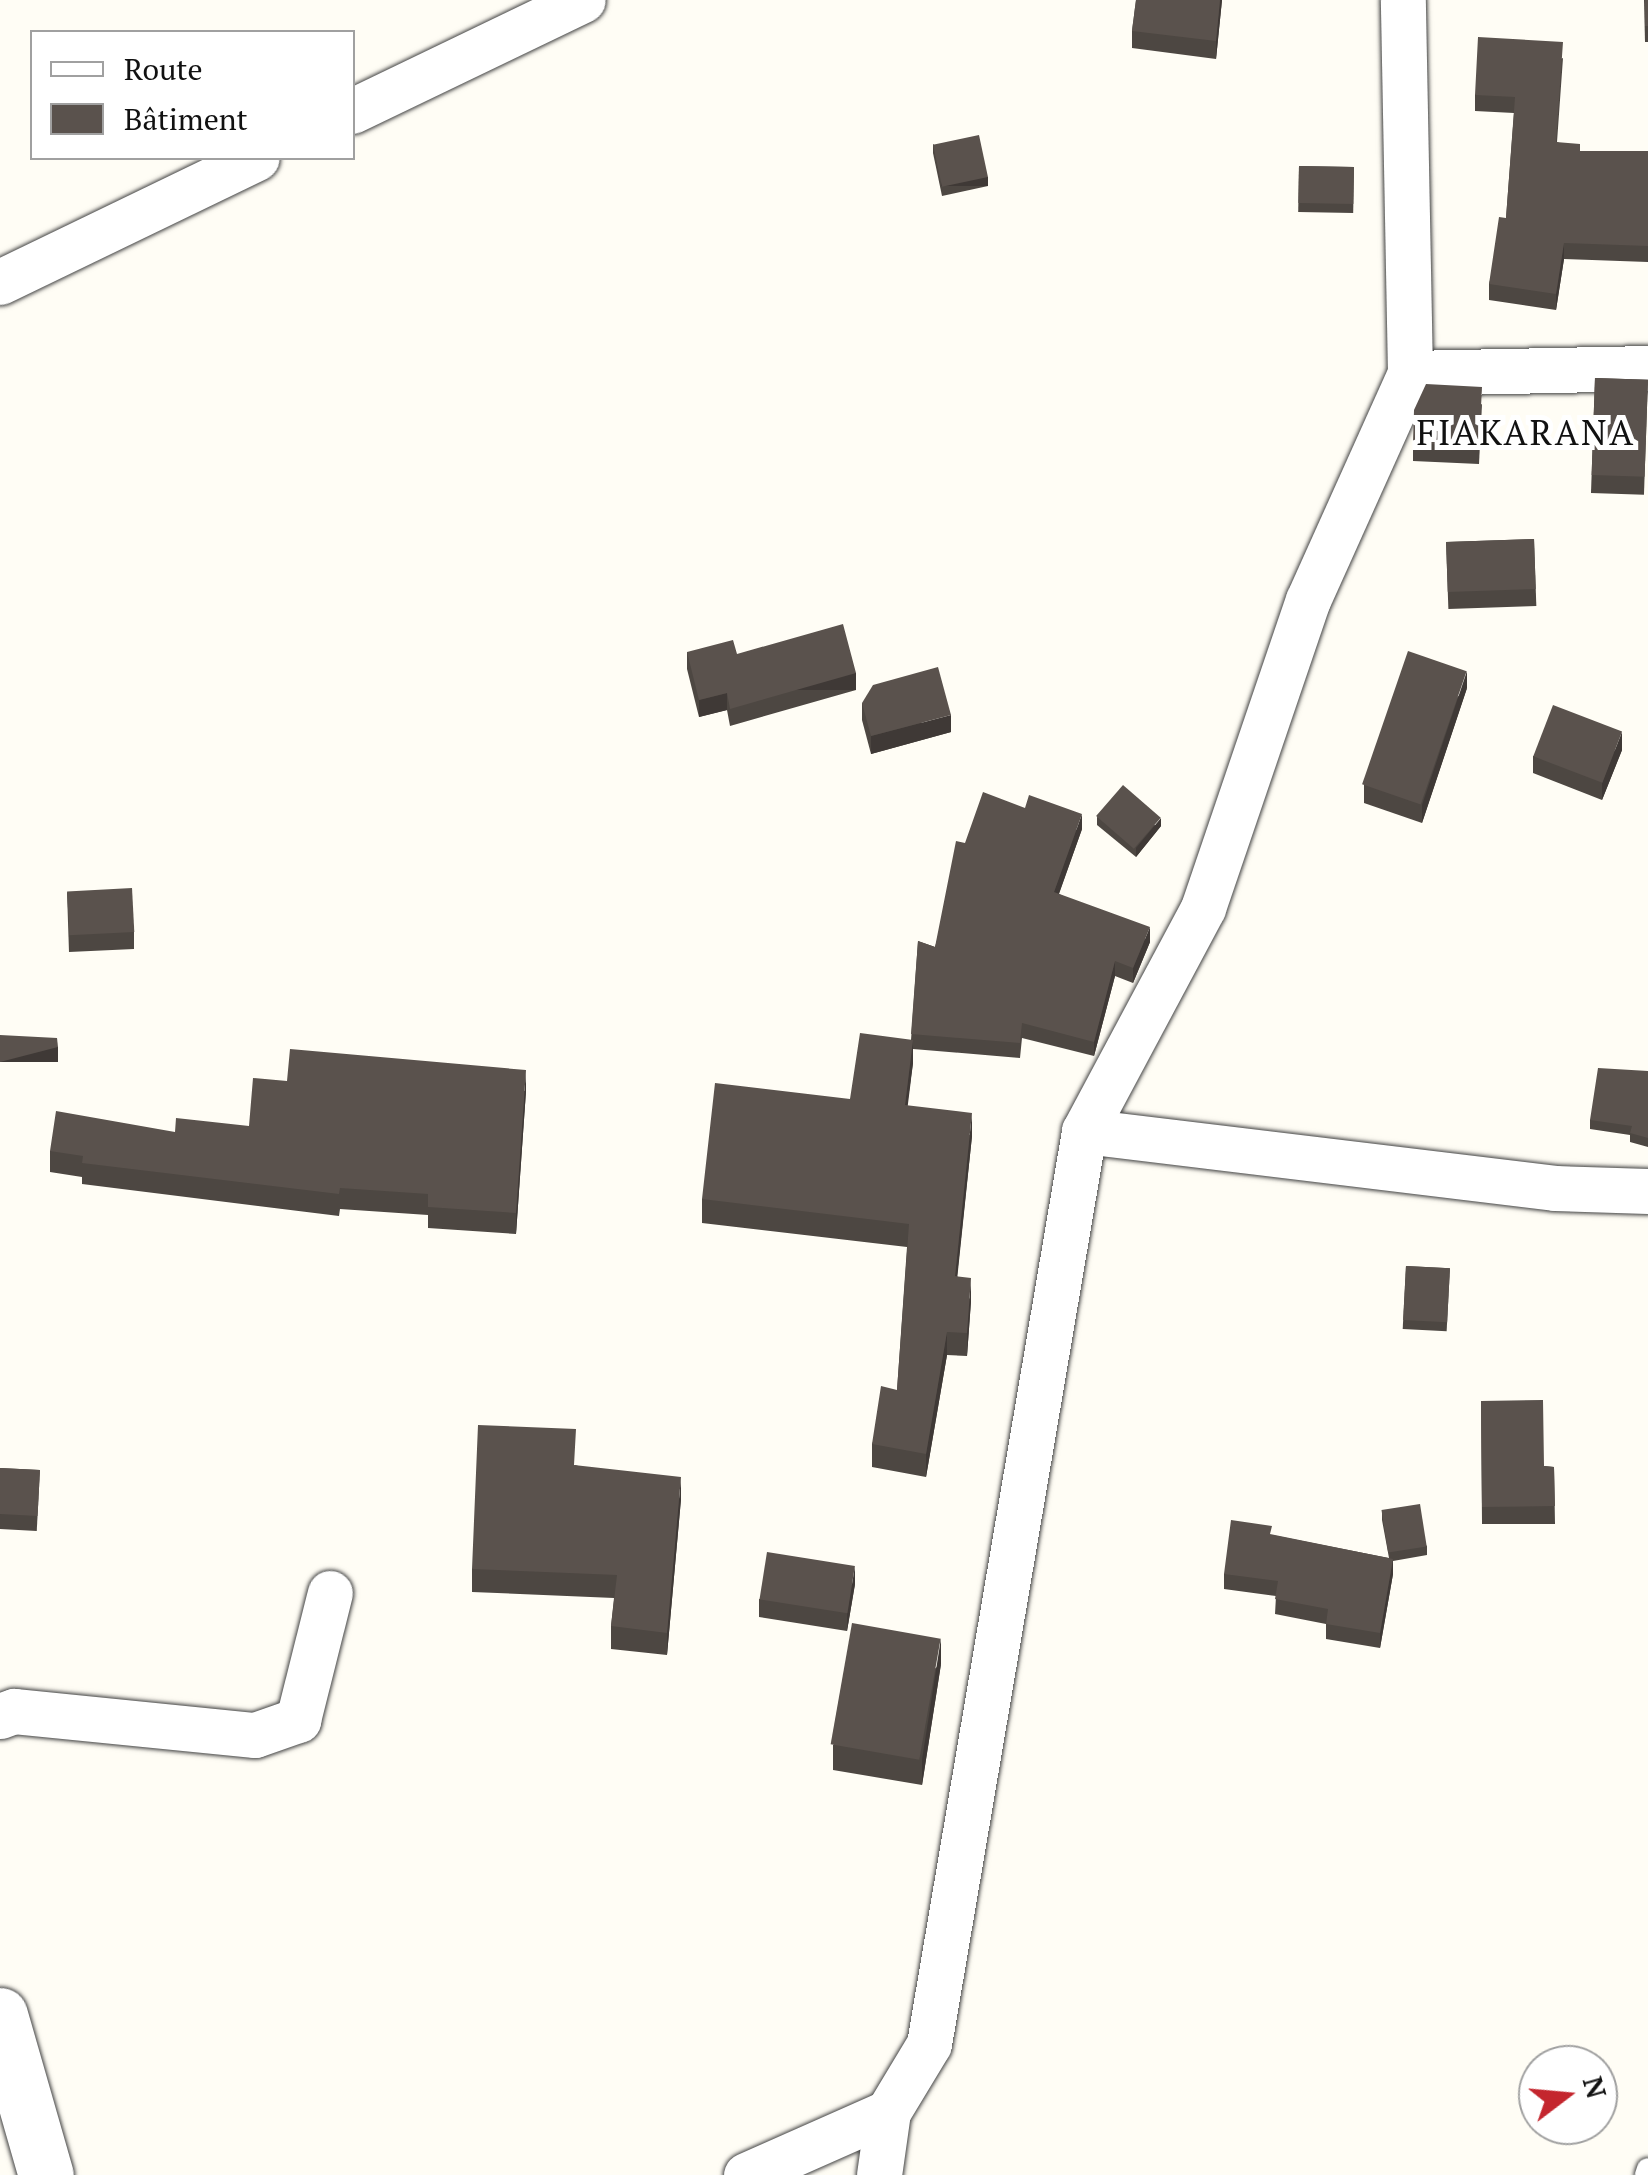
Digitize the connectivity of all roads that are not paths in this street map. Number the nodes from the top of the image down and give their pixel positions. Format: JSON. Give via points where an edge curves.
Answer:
{"nodes":[{"id":1,"x":582,"y":0,"type":"edge"},
{"id":2,"x":1403,"y":0,"type":"edge"},
{"id":3,"x":355,"y":111,"type":"edge"},
{"id":4,"x":254,"y":160,"type":"edge"},
{"id":5,"x":0,"y":282,"type":"edge"},
{"id":6,"x":1648,"y":368,"type":"edge"},
{"id":7,"x":1410,"y":373,"type":"junction"},
{"id":8,"x":1084,"y":1131,"type":"junction"},
{"id":9,"x":1648,"y":1191,"type":"edge"},
{"id":10,"x":330,"y":1592,"type":"dead end"},
{"id":11,"x":0,"y":1716,"type":"edge"},
{"id":12,"x":0,"y":2015,"type":"edge"},
{"id":13,"x":888,"y":2112,"type":"junction"},
{"id":14,"x":46,"y":2175,"type":"edge"},
{"id":15,"x":746,"y":2175,"type":"edge"},
{"id":16,"x":880,"y":2175,"type":"edge"}],
"edges":[{"from":1,"to":3,"type":"street"},
{"from":2,"to":7,"type":"street"},
{"from":4,"to":5,"type":"street"},
{"from":6,"to":7,"type":"street"},
{"from":7,"to":8,"type":"street","via":[[1308,600],[1202,908]]},
{"from":8,"to":9,"type":"street","via":[[1555,1188]]},
{"from":8,"to":13,"type":"street","via":[[929,2044]]},
{"from":10,"to":11,"type":"street","via":[[298,1720],[255,1735],[14,1711]]},
{"from":12,"to":14,"type":"street"},
{"from":13,"to":15,"type":"street"},
{"from":13,"to":16,"type":"street"}]}
